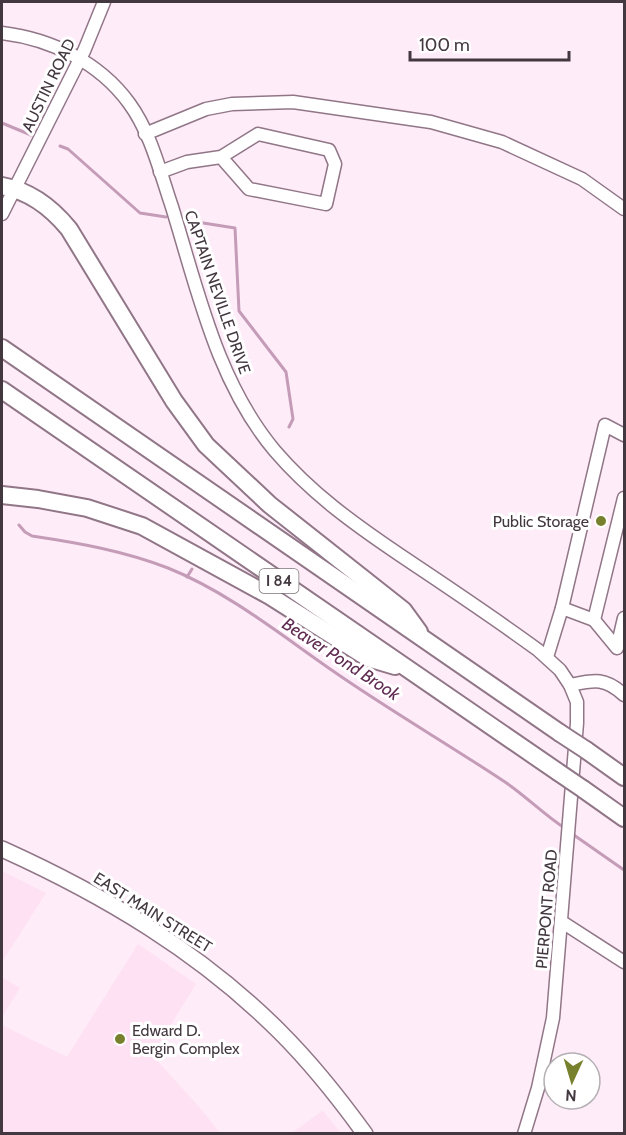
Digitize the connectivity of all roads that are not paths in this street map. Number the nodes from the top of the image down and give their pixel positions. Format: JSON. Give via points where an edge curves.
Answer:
{"nodes":[{"id":1,"x":104,"y":2,"type":"edge"},
{"id":2,"x":2,"y":33,"type":"edge"},
{"id":3,"x":80,"y":59,"type":"junction"},
{"id":4,"x":145,"y":134,"type":"junction"},
{"id":5,"x":221,"y":157,"type":"junction"},
{"id":6,"x":160,"y":172,"type":"junction"},
{"id":7,"x":8,"y":187,"type":"edge"},
{"id":8,"x":624,"y":209,"type":"edge"},
{"id":9,"x":2,"y":214,"type":"edge"},
{"id":10,"x":2,"y":348,"type":"edge"},
{"id":11,"x":2,"y":390,"type":"edge"},
{"id":12,"x":624,"y":435,"type":"edge"},
{"id":13,"x":2,"y":495,"type":"edge"},
{"id":14,"x":624,"y":498,"type":"edge"},
{"id":15,"x":562,"y":608,"type":"junction"},
{"id":16,"x":624,"y":618,"type":"edge"},
{"id":17,"x":594,"y":620,"type":"junction"},
{"id":18,"x":423,"y":639,"type":"junction"},
{"id":19,"x":547,"y":657,"type":"junction"},
{"id":20,"x":406,"y":668,"type":"junction"},
{"id":21,"x":570,"y":685,"type":"junction"},
{"id":22,"x":624,"y":695,"type":"edge"},
{"id":23,"x":624,"y":777,"type":"edge"},
{"id":24,"x":624,"y":818,"type":"edge"},
{"id":25,"x":2,"y":849,"type":"edge"},
{"id":26,"x":562,"y":922,"type":"junction"},
{"id":27,"x":624,"y":962,"type":"edge"},
{"id":28,"x":365,"y":1134,"type":"edge"},
{"id":29,"x":524,"y":1134,"type":"edge"}],
"edges":[{"from":1,"to":3,"type":"street","name":"AUSTIN ROAD"},
{"from":2,"to":3,"type":"street","name":"CAPTAIN NEVILLE DRIVE","via":[[46,42]]},
{"from":3,"to":4,"type":"street","name":"CAPTAIN NEVILLE DRIVE","via":[[122,95]]},
{"from":3,"to":7,"type":"street","name":"AUSTIN ROAD"},
{"from":4,"to":6,"type":"street","name":"CAPTAIN NEVILLE DRIVE"},
{"from":4,"to":8,"type":"street","via":[[206,109],[232,104],[293,102],[431,122],[502,142],[582,179]]},
{"from":5,"to":5,"type":"street","via":[[249,189],[326,204],[335,164],[329,150],[258,134]]},
{"from":5,"to":6,"type":"street","via":[[187,162]]},
{"from":6,"to":19,"type":"street","name":"CAPTAIN NEVILLE DRIVE","via":[[225,368],[247,411],[275,450],[306,484],[346,518]]},
{"from":7,"to":9,"type":"street","name":"AUSTIN ROAD"},
{"from":7,"to":18,"type":"highway","via":[[43,203],[69,229],[174,401],[206,445],[270,505],[403,610]]},
{"from":10,"to":18,"type":"highway","number":"I 84"},
{"from":11,"to":20,"type":"highway","number":"I 84"},
{"from":12,"to":15,"type":"street","via":[[605,425]]},
{"from":13,"to":20,"type":"highway","via":[[69,505],[142,526],[261,591],[368,658]]},
{"from":14,"to":17,"type":"street"},
{"from":15,"to":17,"type":"street"},
{"from":15,"to":19,"type":"street"},
{"from":16,"to":17,"type":"street","via":[[617,648]]},
{"from":18,"to":23,"type":"highway","number":"I 84","bridge":true},
{"from":19,"to":21,"type":"street","name":"CAPTAIN NEVILLE DRIVE"},
{"from":20,"to":24,"type":"highway","number":"I 84","bridge":true},
{"from":21,"to":22,"type":"street","via":[[594,680]]},
{"from":21,"to":26,"type":"street","name":"PIERPONT ROAD","via":[[578,714]]},
{"from":25,"to":28,"type":"main road","name":"EAST MAIN STREET","via":[[108,903],[214,973],[289,1041]]},
{"from":26,"to":27,"type":"street"},
{"from":26,"to":29,"type":"street","name":"PIERPONT ROAD","via":[[551,1033]]}]}
